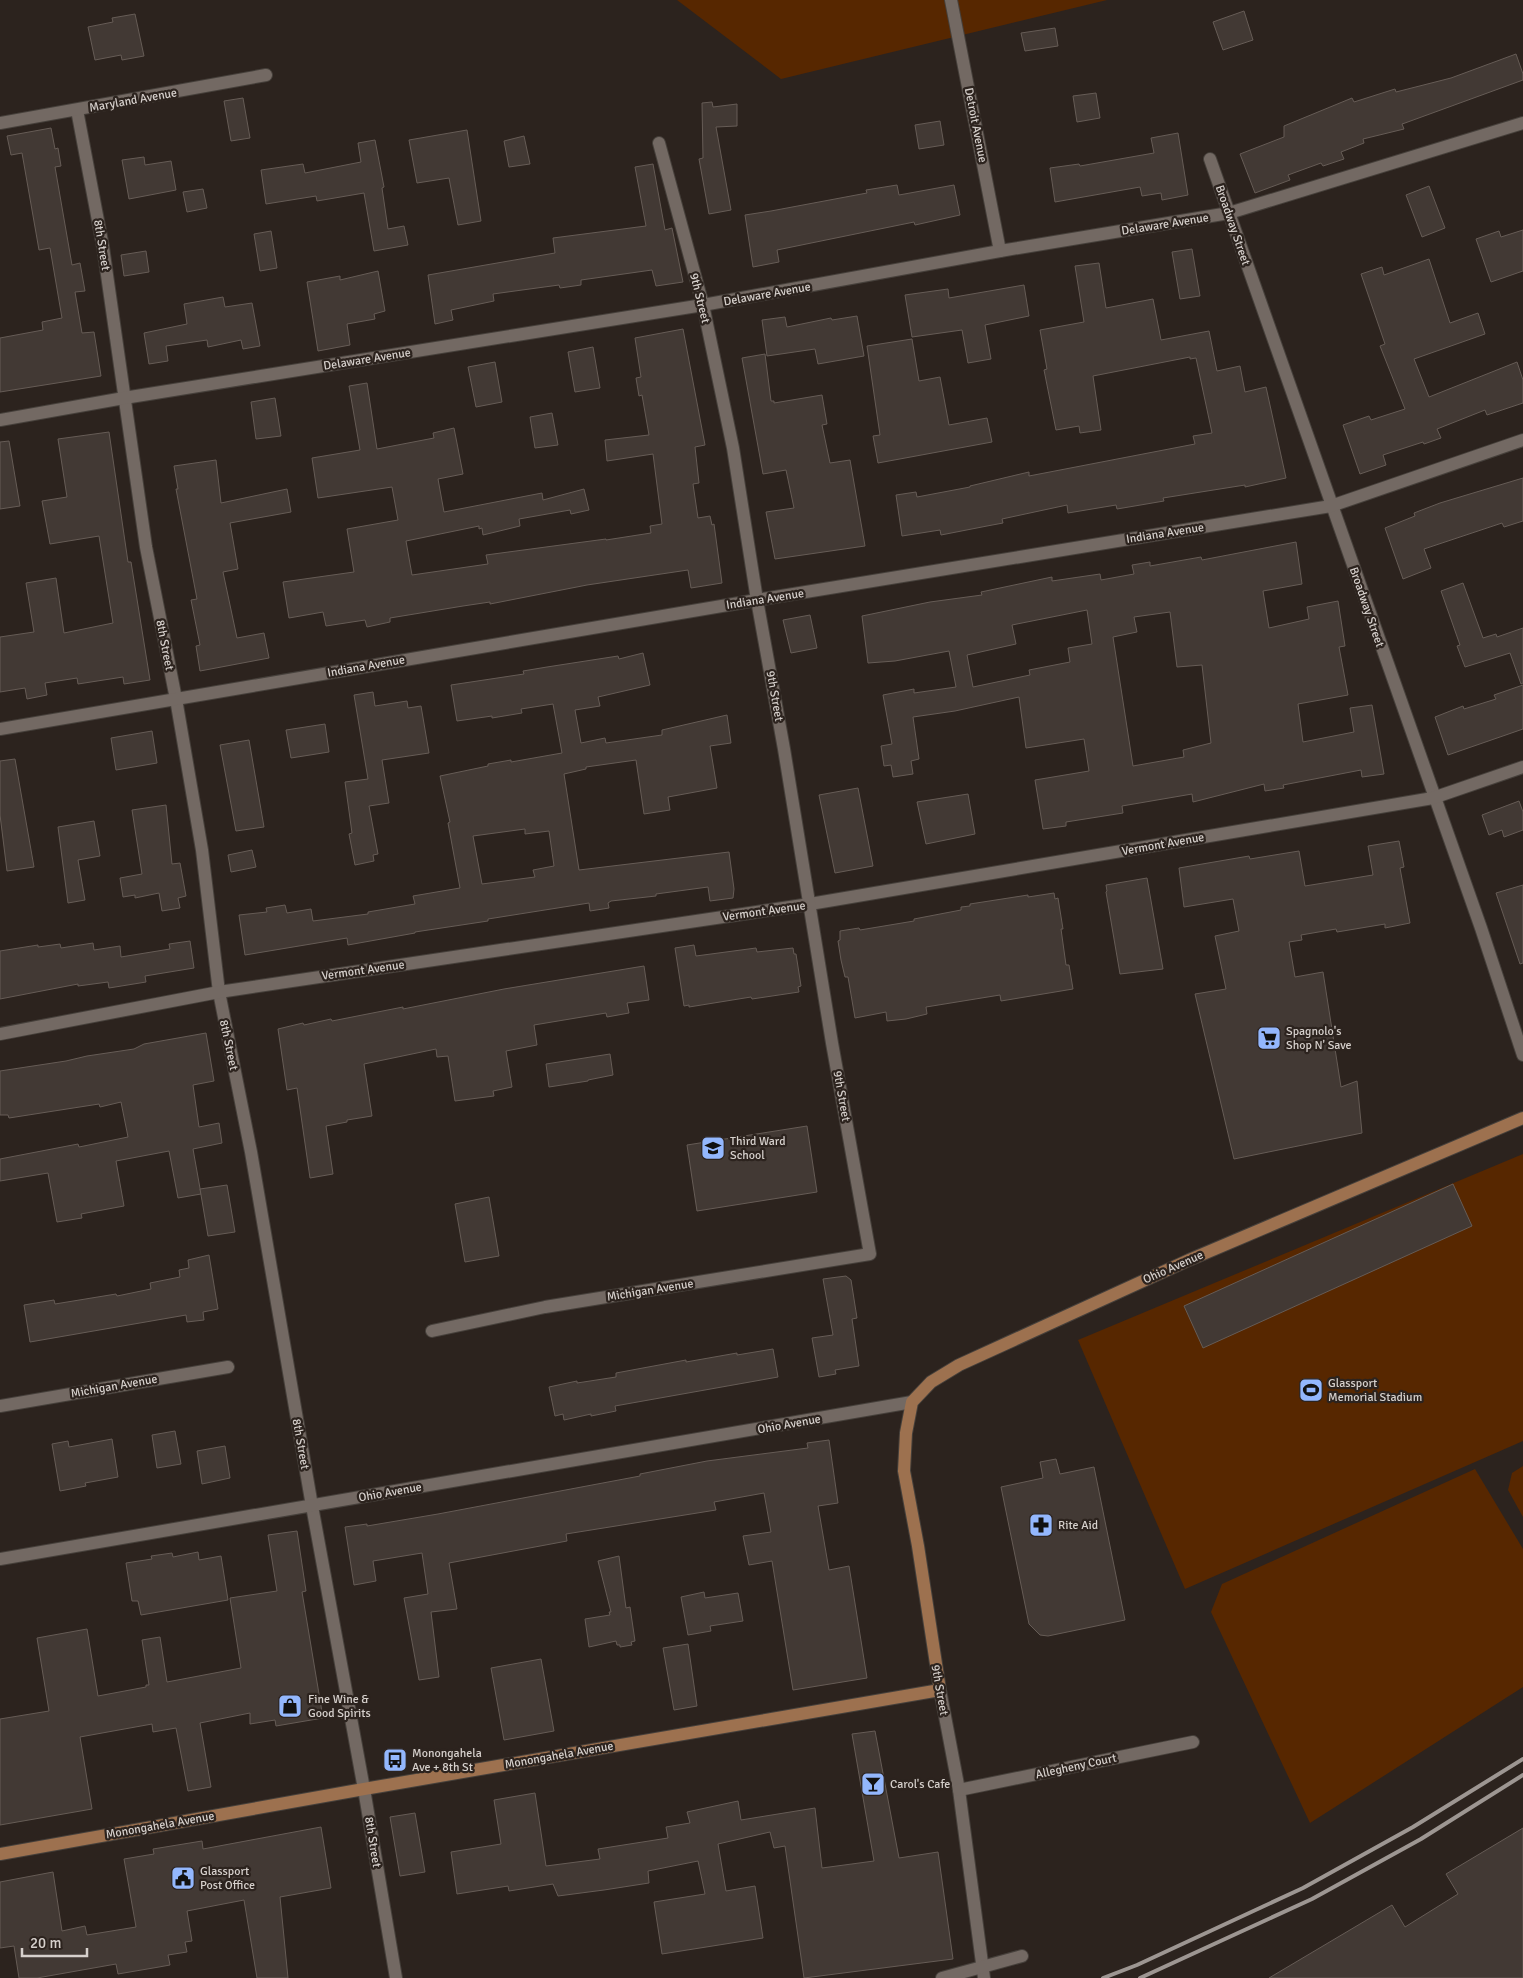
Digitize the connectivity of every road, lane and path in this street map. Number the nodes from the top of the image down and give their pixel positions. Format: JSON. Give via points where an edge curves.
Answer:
{"nodes":[{"id":1,"x":951,"y":0,"type":"edge"},
{"id":2,"x":266,"y":75,"type":"dead end"},
{"id":3,"x":77,"y":110,"type":"junction"},
{"id":4,"x":0,"y":123,"type":"edge"},
{"id":5,"x":1523,"y":124,"type":"edge"},
{"id":6,"x":659,"y":143,"type":"dead end"},
{"id":7,"x":1210,"y":159,"type":"dead end"},
{"id":8,"x":1229,"y":213,"type":"junction"},
{"id":9,"x":1000,"y":251,"type":"junction"},
{"id":10,"x":703,"y":305,"type":"junction"},
{"id":11,"x":124,"y":398,"type":"junction"},
{"id":12,"x":0,"y":420,"type":"edge"},
{"id":13,"x":1523,"y":440,"type":"edge"},
{"id":14,"x":1331,"y":506,"type":"junction"},
{"id":15,"x":757,"y":600,"type":"junction"},
{"id":16,"x":176,"y":699,"type":"junction"},
{"id":17,"x":0,"y":729,"type":"edge"},
{"id":18,"x":1523,"y":767,"type":"edge"},
{"id":19,"x":1434,"y":798,"type":"junction"},
{"id":20,"x":810,"y":904,"type":"junction"},
{"id":21,"x":219,"y":992,"type":"junction"},
{"id":22,"x":0,"y":1034,"type":"edge"},
{"id":23,"x":1523,"y":1055,"type":"edge"},
{"id":24,"x":1523,"y":1118,"type":"edge"},
{"id":25,"x":870,"y":1254,"type":"joint"},
{"id":26,"x":432,"y":1331,"type":"dead end"},
{"id":27,"x":228,"y":1367,"type":"dead end"},
{"id":28,"x":912,"y":1402,"type":"junction"},
{"id":29,"x":0,"y":1406,"type":"edge"},
{"id":30,"x":312,"y":1506,"type":"junction"},
{"id":31,"x":0,"y":1559,"type":"edge"},
{"id":32,"x":940,"y":1690,"type":"junction"},
{"id":33,"x":1193,"y":1742,"type":"dead end"},
{"id":34,"x":364,"y":1789,"type":"junction"},
{"id":35,"x":958,"y":1790,"type":"junction"},
{"id":36,"x":0,"y":1854,"type":"edge"},
{"id":37,"x":1022,"y":1956,"type":"dead end"},
{"id":38,"x":983,"y":1972,"type":"edge"},
{"id":39,"x":396,"y":1978,"type":"edge"},
{"id":40,"x":942,"y":1978,"type":"edge"}],
"edges":[{"from":1,"to":9,"type":"street","name":"Detroit Avenue"},
{"from":2,"to":3,"type":"street","name":"Maryland Avenue"},
{"from":3,"to":4,"type":"street","name":"Maryland Avenue"},
{"from":3,"to":11,"type":"street","name":"8th Street","via":[[103,247]]},
{"from":5,"to":8,"type":"street","name":"Delaware Avenue"},
{"from":6,"to":10,"type":"street","name":"9th Street"},
{"from":7,"to":8,"type":"street","name":"Broadway Street"},
{"from":8,"to":9,"type":"street","name":"Delaware Avenue"},
{"from":8,"to":14,"type":"street","name":"Broadway Street"},
{"from":9,"to":10,"type":"street","name":"Delaware Avenue"},
{"from":10,"to":11,"type":"street","name":"Delaware Avenue"},
{"from":10,"to":15,"type":"street","name":"9th Street","via":[[733,448]]},
{"from":11,"to":12,"type":"street","name":"Delaware Avenue"},
{"from":11,"to":16,"type":"street","name":"8th Street","via":[[146,547]]},
{"from":13,"to":14,"type":"street","name":"Indiana Avenue"},
{"from":14,"to":15,"type":"street","name":"Indiana Avenue"},
{"from":14,"to":19,"type":"street","name":"Broadway Street"},
{"from":15,"to":16,"type":"street","name":"Indiana Avenue"},
{"from":15,"to":20,"type":"street","name":"9th Street"},
{"from":16,"to":17,"type":"street","name":"Indiana Avenue"},
{"from":16,"to":21,"type":"street","name":"8th Street","via":[[202,850]]},
{"from":18,"to":19,"type":"street","name":"Vermont Avenue"},
{"from":19,"to":20,"type":"street","name":"Vermont Avenue"},
{"from":19,"to":23,"type":"street","name":"Broadway Street"},
{"from":20,"to":21,"type":"street","name":"Vermont Avenue"},
{"from":20,"to":25,"type":"street","name":"9th Street"},
{"from":21,"to":22,"type":"street","name":"Vermont Avenue"},
{"from":21,"to":30,"type":"street","name":"8th Street","via":[[251,1152]]},
{"from":24,"to":28,"type":"main road","name":"Ohio Avenue","via":[[1189,1260],[959,1365],[931,1382]]},
{"from":25,"to":26,"type":"street","name":"Michigan Avenue","via":[[545,1307]]},
{"from":27,"to":29,"type":"street","name":"Michigan Avenue"},
{"from":28,"to":30,"type":"street","name":"Ohio Avenue"},
{"from":28,"to":32,"type":"main road","name":"9th Street","via":[[904,1471]]},
{"from":30,"to":31,"type":"street","name":"Ohio Avenue"},
{"from":30,"to":34,"type":"street","name":"8th Street"},
{"from":32,"to":34,"type":"main road","name":"Monongahela Avenue"},
{"from":32,"to":35,"type":"street","name":"9th Street"},
{"from":33,"to":35,"type":"street","name":"Allegheny Court"},
{"from":34,"to":36,"type":"main road","name":"Monongahela Avenue"},
{"from":34,"to":39,"type":"street","name":"8th Street"},
{"from":35,"to":38,"type":"street","name":"9th Street"},
{"from":37,"to":38,"type":"street"},
{"from":38,"to":40,"type":"street"}]}
